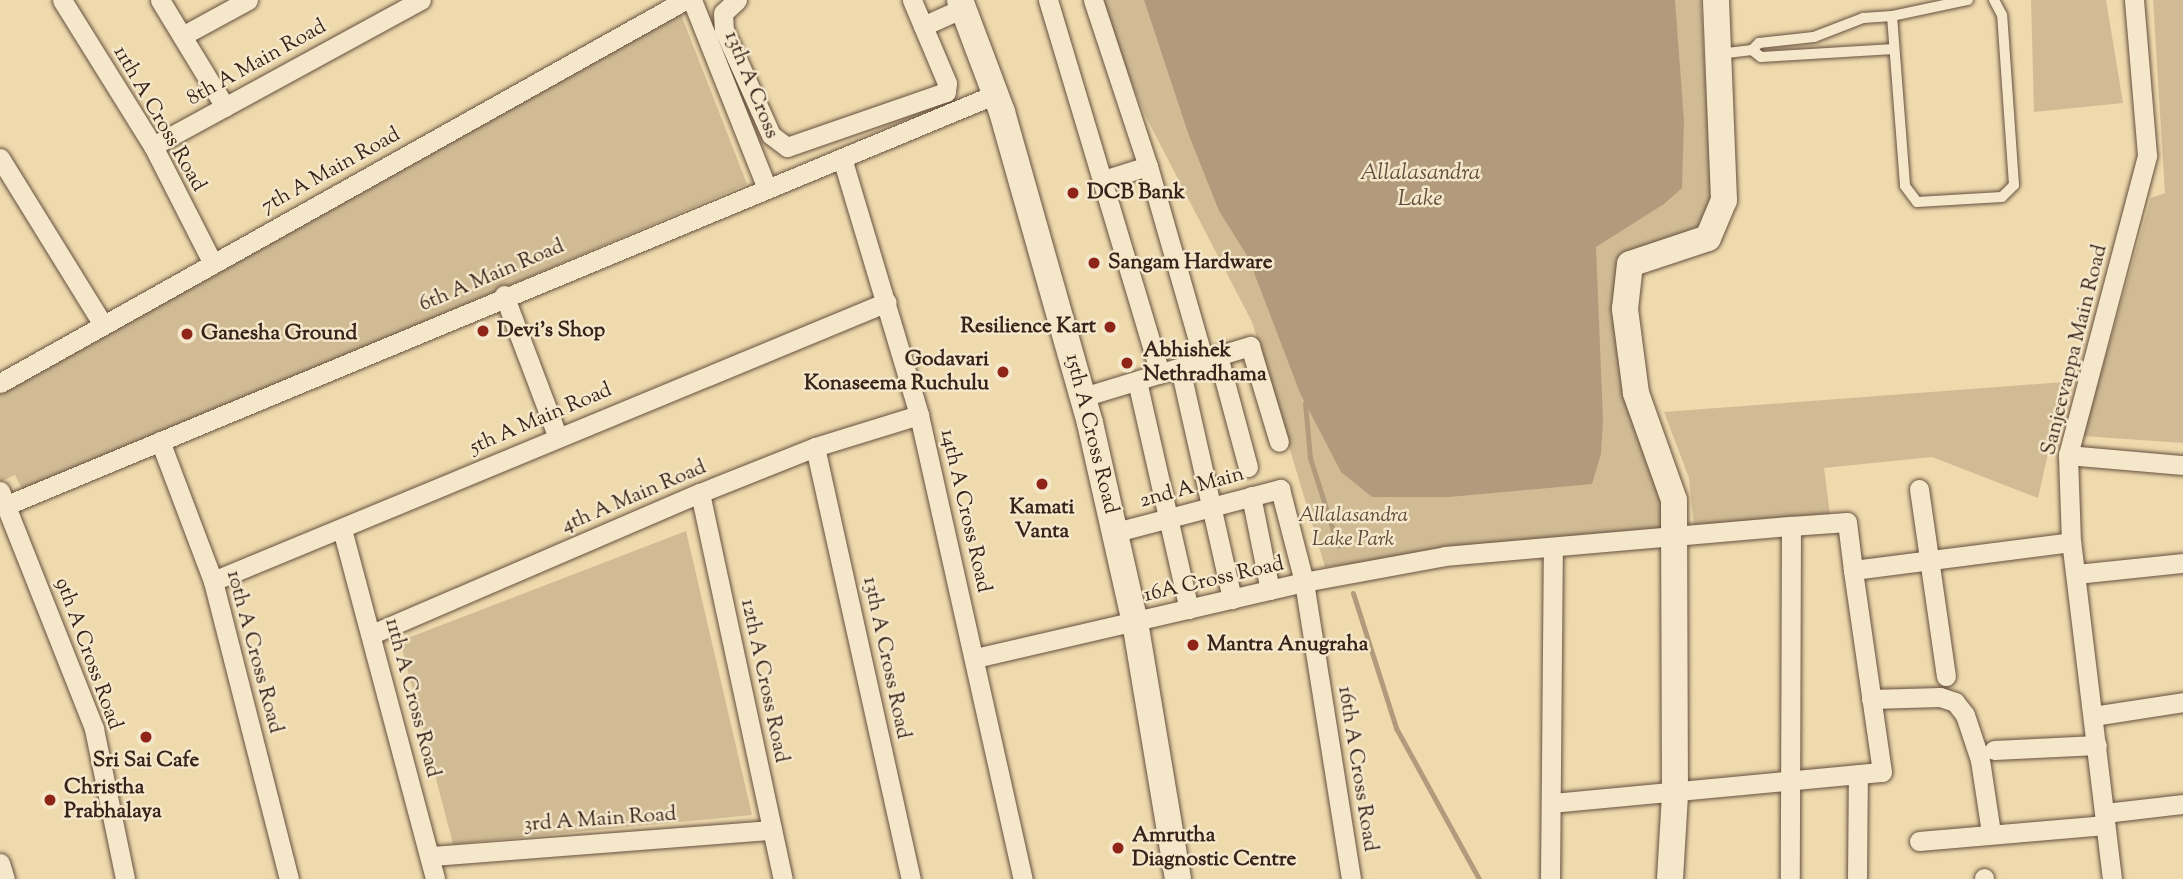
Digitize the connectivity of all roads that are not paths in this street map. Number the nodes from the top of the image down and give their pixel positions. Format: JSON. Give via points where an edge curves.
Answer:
{"nodes":[{"id":1,"x":62,"y":0,"type":"edge"},
{"id":2,"x":160,"y":0,"type":"edge"},
{"id":3,"x":248,"y":0,"type":"edge"},
{"id":4,"x":421,"y":0,"type":"edge"},
{"id":5,"x":685,"y":0,"type":"edge"},
{"id":6,"x":692,"y":0,"type":"edge"},
{"id":7,"x":737,"y":0,"type":"edge"},
{"id":8,"x":912,"y":0,"type":"edge"},
{"id":9,"x":1048,"y":0,"type":"edge"},
{"id":10,"x":1093,"y":0,"type":"edge"},
{"id":11,"x":1716,"y":0,"type":"edge"},
{"id":12,"x":1968,"y":0,"type":"edge"},
{"id":13,"x":1994,"y":0,"type":"edge"},
{"id":14,"x":2134,"y":0,"type":"edge"},
{"id":15,"x":962,"y":4,"type":"edge"},
{"id":16,"x":1892,"y":16,"type":"junction"},
{"id":17,"x":923,"y":26,"type":"junction"},
{"id":18,"x":182,"y":36,"type":"junction"},
{"id":19,"x":1894,"y":49,"type":"junction"},
{"id":20,"x":1752,"y":50,"type":"junction"},
{"id":21,"x":1719,"y":54,"type":"junction"},
{"id":22,"x":740,"y":64,"type":"junction"},
{"id":23,"x":721,"y":72,"type":"junction"},
{"id":24,"x":752,"y":92,"type":"junction"},
{"id":25,"x":996,"y":94,"type":"junction"},
{"id":26,"x":732,"y":100,"type":"junction"},
{"id":27,"x":225,"y":107,"type":"junction"},
{"id":28,"x":153,"y":146,"type":"junction"},
{"id":29,"x":0,"y":158,"type":"edge"},
{"id":30,"x":842,"y":158,"type":"junction"},
{"id":31,"x":1148,"y":166,"type":"junction"},
{"id":32,"x":1103,"y":180,"type":"junction"},
{"id":33,"x":767,"y":188,"type":"junction"},
{"id":34,"x":213,"y":264,"type":"junction"},
{"id":35,"x":504,"y":295,"type":"junction"},
{"id":36,"x":887,"y":302,"type":"junction"},
{"id":37,"x":103,"y":325,"type":"junction"},
{"id":38,"x":1211,"y":359,"type":"junction"},
{"id":39,"x":1180,"y":368,"type":"junction"},
{"id":40,"x":1160,"y":374,"type":"junction"},
{"id":41,"x":1137,"y":381,"type":"junction"},
{"id":42,"x":0,"y":383,"type":"edge"},
{"id":43,"x":1083,"y":397,"type":"junction"},
{"id":44,"x":919,"y":415,"type":"junction"},
{"id":45,"x":557,"y":435,"type":"junction"},
{"id":46,"x":160,"y":441,"type":"junction"},
{"id":47,"x":1279,"y":442,"type":"dead end"},
{"id":48,"x":815,"y":447,"type":"junction"},
{"id":49,"x":2068,"y":455,"type":"junction"},
{"id":50,"x":2183,"y":465,"type":"edge"},
{"id":51,"x":1248,"y":467,"type":"dead end"},
{"id":52,"x":1280,"y":489,"type":"joint"},
{"id":53,"x":1919,"y":489,"type":"dead end"},
{"id":54,"x":700,"y":493,"type":"junction"},
{"id":55,"x":1251,"y":496,"type":"junction"},
{"id":56,"x":4,"y":498,"type":"edge"},
{"id":57,"x":1211,"y":507,"type":"junction"},
{"id":58,"x":1168,"y":518,"type":"junction"},
{"id":59,"x":1110,"y":524,"type":"junction"},
{"id":60,"x":1791,"y":526,"type":"junction"},
{"id":61,"x":342,"y":529,"type":"junction"},
{"id":62,"x":1675,"y":538,"type":"junction"},
{"id":63,"x":2071,"y":541,"type":"junction"},
{"id":64,"x":1553,"y":549,"type":"junction"},
{"id":65,"x":1932,"y":558,"type":"junction"},
{"id":66,"x":2183,"y":563,"type":"edge"},
{"id":67,"x":1853,"y":570,"type":"junction"},
{"id":68,"x":2076,"y":574,"type":"junction"},
{"id":69,"x":213,"y":581,"type":"junction"},
{"id":70,"x":1304,"y":582,"type":"junction"},
{"id":71,"x":1270,"y":590,"type":"junction"},
{"id":72,"x":1232,"y":599,"type":"junction"},
{"id":73,"x":1189,"y":609,"type":"junction"},
{"id":74,"x":1135,"y":622,"type":"junction"},
{"id":75,"x":372,"y":634,"type":"junction"},
{"id":76,"x":975,"y":658,"type":"junction"},
{"id":77,"x":1946,"y":676,"type":"dead end"},
{"id":78,"x":1871,"y":699,"type":"junction"},
{"id":79,"x":2183,"y":702,"type":"edge"},
{"id":80,"x":2093,"y":716,"type":"junction"},
{"id":81,"x":2096,"y":745,"type":"junction"},
{"id":82,"x":1994,"y":750,"type":"dead end"},
{"id":83,"x":1858,"y":774,"type":"junction"},
{"id":84,"x":1791,"y":782,"type":"junction"},
{"id":85,"x":1675,"y":794,"type":"junction"},
{"id":86,"x":1552,"y":803,"type":"junction"},
{"id":87,"x":2183,"y":804,"type":"edge"},
{"id":88,"x":2105,"y":819,"type":"junction"},
{"id":89,"x":772,"y":830,"type":"junction"},
{"id":90,"x":1991,"y":833,"type":"junction"},
{"id":91,"x":1919,"y":841,"type":"dead end"},
{"id":92,"x":432,"y":856,"type":"junction"},
{"id":93,"x":0,"y":863,"type":"edge"},
{"id":94,"x":5,"y":879,"type":"edge"},
{"id":95,"x":125,"y":879,"type":"edge"},
{"id":96,"x":289,"y":879,"type":"edge"},
{"id":97,"x":435,"y":879,"type":"edge"},
{"id":98,"x":783,"y":879,"type":"edge"},
{"id":99,"x":911,"y":879,"type":"edge"},
{"id":100,"x":1023,"y":879,"type":"edge"},
{"id":101,"x":1178,"y":879,"type":"edge"},
{"id":102,"x":1351,"y":879,"type":"edge"},
{"id":103,"x":1550,"y":879,"type":"edge"},
{"id":104,"x":1670,"y":879,"type":"edge"},
{"id":105,"x":1790,"y":879,"type":"edge"},
{"id":106,"x":1857,"y":879,"type":"edge"},
{"id":107,"x":2112,"y":879,"type":"edge"}],
"edges":[{"from":1,"to":28,"type":"street","name":"11th A Cross Road"},
{"from":2,"to":18,"type":"street"},
{"from":3,"to":18,"type":"street"},
{"from":4,"to":27,"type":"street","name":"8th A Main Road"},
{"from":5,"to":34,"type":"street","name":"7th A Main Road"},
{"from":6,"to":23,"type":"street","name":"13th A Cross"},
{"from":7,"to":22,"type":"street","via":[[727,5],[723,21]]},
{"from":8,"to":17,"type":"street"},
{"from":9,"to":32,"type":"street"},
{"from":10,"to":31,"type":"street"},
{"from":11,"to":21,"type":"street"},
{"from":12,"to":16,"type":"lane"},
{"from":13,"to":19,"type":"lane","via":[[2002,15],[2014,184],[2001,197],[1930,203],[1910,198],[1905,187]]},
{"from":14,"to":49,"type":"street","name":"Sanjeevappa Main Road","via":[[2147,155]]},
{"from":15,"to":17,"type":"street"},
{"from":15,"to":25,"type":"street","name":"15th A Cross Road"},
{"from":16,"to":19,"type":"lane"},
{"from":16,"to":20,"type":"lane","via":[[1863,18],[1814,37],[1759,43]]},
{"from":17,"to":24,"type":"street","via":[[947,83],[946,92],[935,97],[787,147],[771,135]]},
{"from":18,"to":27,"type":"street"},
{"from":19,"to":20,"type":"lane","via":[[1761,57]]},
{"from":20,"to":21,"type":"lane"},
{"from":21,"to":62,"type":"street","via":[[1724,200],[1708,238],[1630,264],[1625,309],[1636,393],[1674,500]]},
{"from":22,"to":23,"type":"lane"},
{"from":22,"to":24,"type":"street"},
{"from":23,"to":26,"type":"street","name":"13th A Cross"},
{"from":24,"to":26,"type":"lane"},
{"from":25,"to":30,"type":"street","name":"6th A Main Road"},
{"from":25,"to":43,"type":"street","name":"15th A Cross Road"},
{"from":26,"to":33,"type":"street","name":"13th A Cross"},
{"from":27,"to":28,"type":"street","name":"8th A Main Road"},
{"from":28,"to":34,"type":"street","name":"11th A Cross Road"},
{"from":29,"to":37,"type":"street"},
{"from":30,"to":33,"type":"street","name":"6th A Main Road"},
{"from":30,"to":36,"type":"street","name":"14th A Cross Road"},
{"from":31,"to":32,"type":"street"},
{"from":31,"to":38,"type":"street"},
{"from":32,"to":40,"type":"street"},
{"from":33,"to":35,"type":"street","name":"6th A Main Road"},
{"from":34,"to":37,"type":"street","name":"7th A Main Road"},
{"from":35,"to":45,"type":"street"},
{"from":35,"to":46,"type":"street","name":"6th A Main Road"},
{"from":36,"to":44,"type":"street","name":"14th A Cross Road"},
{"from":36,"to":45,"type":"street","name":"5th A Main Road"},
{"from":37,"to":42,"type":"street","name":"7th A Main Road"},
{"from":38,"to":39,"type":"street"},
{"from":38,"to":47,"type":"street","via":[[1250,346]]},
{"from":38,"to":51,"type":"street"},
{"from":39,"to":40,"type":"street"},
{"from":39,"to":57,"type":"street"},
{"from":40,"to":41,"type":"street"},
{"from":41,"to":43,"type":"street"},
{"from":41,"to":58,"type":"street"},
{"from":43,"to":59,"type":"street","name":"15th A Cross Road"},
{"from":44,"to":48,"type":"street","name":"4th A Main Road"},
{"from":44,"to":76,"type":"street","name":"14th A Cross Road"},
{"from":45,"to":61,"type":"street","name":"5th A Main Road"},
{"from":46,"to":56,"type":"street","name":"6th A Main Road"},
{"from":46,"to":69,"type":"street","name":"10th A Cross Road"},
{"from":48,"to":54,"type":"street","name":"4th A Main Road"},
{"from":48,"to":99,"type":"street","name":"13th A Cross Road"},
{"from":49,"to":50,"type":"street"},
{"from":49,"to":63,"type":"street","name":"Sanjeevappa Main Road"},
{"from":52,"to":55,"type":"street","name":"2nd A Main"},
{"from":52,"to":70,"type":"street","name":"16th A Cross Road"},
{"from":53,"to":65,"type":"street"},
{"from":54,"to":75,"type":"street","name":"4th A Main Road"},
{"from":54,"to":89,"type":"street","name":"12th A Cross Road"},
{"from":55,"to":57,"type":"street","name":"2nd A Main"},
{"from":55,"to":71,"type":"street"},
{"from":56,"to":95,"type":"street","name":"9th A Cross Road","via":[[94,729]]},
{"from":57,"to":58,"type":"street","name":"2nd A Main"},
{"from":57,"to":72,"type":"street"},
{"from":58,"to":59,"type":"street","name":"2nd A Main"},
{"from":58,"to":73,"type":"street"},
{"from":59,"to":74,"type":"street","name":"15th A Cross Road"},
{"from":60,"to":62,"type":"street","name":"16A Cross Road"},
{"from":60,"to":67,"type":"street","name":"16A Cross Road","via":[[1847,522]]},
{"from":60,"to":84,"type":"street"},
{"from":61,"to":69,"type":"street","name":"5th A Main Road"},
{"from":61,"to":75,"type":"street","name":"11th A Cross Road"},
{"from":62,"to":64,"type":"street","name":"16A Cross Road"},
{"from":62,"to":85,"type":"street"},
{"from":63,"to":65,"type":"street"},
{"from":63,"to":68,"type":"street","name":"Sanjeevappa Main Road"},
{"from":64,"to":70,"type":"street","name":"16A Cross Road","via":[[1445,556]]},
{"from":64,"to":86,"type":"street"},
{"from":65,"to":67,"type":"street"},
{"from":65,"to":77,"type":"street"},
{"from":66,"to":68,"type":"street"},
{"from":67,"to":78,"type":"street"},
{"from":68,"to":80,"type":"street","name":"Sanjeevappa Main Road"},
{"from":69,"to":96,"type":"street","name":"10th A Cross Road"},
{"from":70,"to":71,"type":"street","name":"16A Cross Road"},
{"from":70,"to":102,"type":"street","name":"16th A Cross Road"},
{"from":71,"to":72,"type":"street","name":"16A Cross Road"},
{"from":72,"to":73,"type":"street","name":"16A Cross Road"},
{"from":73,"to":74,"type":"street","name":"16A Cross Road"},
{"from":74,"to":76,"type":"street"},
{"from":74,"to":101,"type":"street","name":"15th A Cross Road"},
{"from":75,"to":92,"type":"street","name":"11th A Cross Road"},
{"from":76,"to":100,"type":"street","name":"14th A Cross Road"},
{"from":78,"to":83,"type":"street","via":[[1882,772]]},
{"from":78,"to":90,"type":"street","via":[[1940,697],[1955,702],[1965,715],[1980,760]]},
{"from":79,"to":80,"type":"street"},
{"from":80,"to":81,"type":"street","name":"Sanjeevappa Main Road"},
{"from":81,"to":82,"type":"street"},
{"from":81,"to":88,"type":"street","name":"Sanjeevappa Main Road"},
{"from":83,"to":84,"type":"street"},
{"from":83,"to":106,"type":"street"},
{"from":84,"to":85,"type":"street"},
{"from":84,"to":105,"type":"street"},
{"from":85,"to":86,"type":"street"},
{"from":85,"to":104,"type":"street"},
{"from":86,"to":103,"type":"street"},
{"from":87,"to":88,"type":"street"},
{"from":88,"to":90,"type":"street"},
{"from":88,"to":107,"type":"street","name":"Sanjeevappa Main Road"},
{"from":89,"to":92,"type":"street","name":"3rd A Main Road"},
{"from":89,"to":98,"type":"street","name":"12th A Cross Road"},
{"from":90,"to":91,"type":"street"},
{"from":92,"to":97,"type":"street","name":"11th A Cross Road"},
{"from":93,"to":94,"type":"street"}]}
